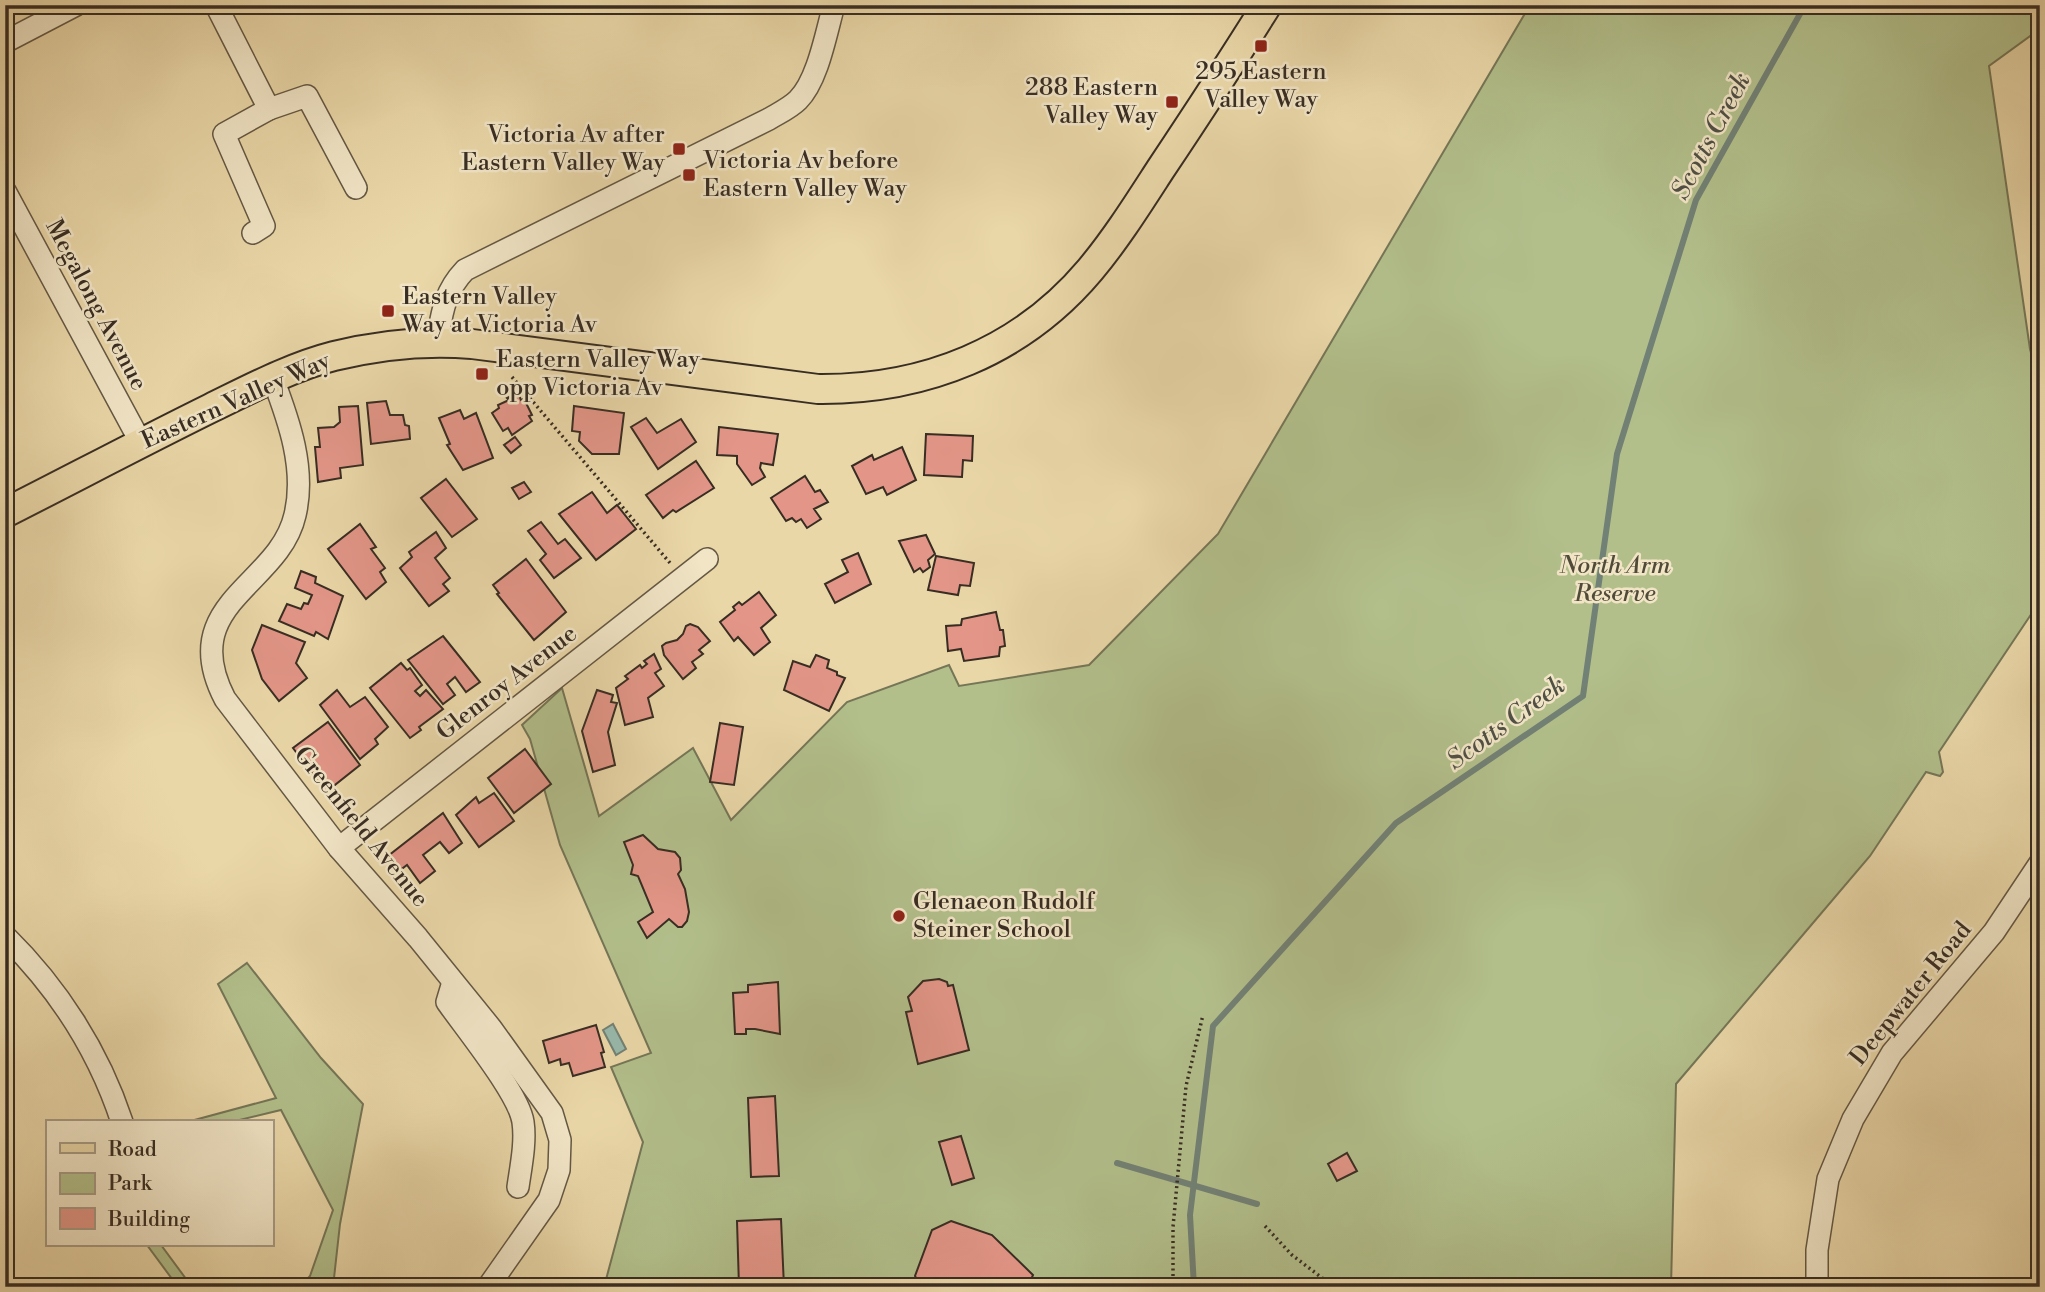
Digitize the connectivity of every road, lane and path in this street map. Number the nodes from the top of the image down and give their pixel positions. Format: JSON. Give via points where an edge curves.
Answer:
{"nodes":[{"id":1,"x":76,"y":5,"type":"edge"},
{"id":2,"x":216,"y":5,"type":"edge"},
{"id":3,"x":834,"y":5,"type":"edge"},
{"id":4,"x":1267,"y":5,"type":"edge"},
{"id":5,"x":5,"y":42,"type":"edge"},
{"id":6,"x":269,"y":109,"type":"junction"},
{"id":7,"x":356,"y":188,"type":"dead end"},
{"id":8,"x":5,"y":191,"type":"edge"},
{"id":9,"x":253,"y":233,"type":"dead end"},
{"id":10,"x":437,"y":341,"type":"junction"},
{"id":11,"x":512,"y":377,"type":"dead end"},
{"id":12,"x":273,"y":379,"type":"junction"},
{"id":13,"x":141,"y":443,"type":"junction"},
{"id":14,"x":5,"y":513,"type":"edge"},
{"id":15,"x":707,"y":559,"type":"dead end"},
{"id":16,"x":682,"y":578,"type":"junction"},
{"id":17,"x":339,"y":848,"type":"junction"},
{"id":18,"x":2040,"y":863,"type":"edge"},
{"id":19,"x":5,"y":936,"type":"edge"},
{"id":20,"x":453,"y":982,"type":"junction"},
{"id":21,"x":1203,"y":1015,"type":"dead end"},
{"id":22,"x":121,"y":1120,"type":"edge"},
{"id":23,"x":518,"y":1187,"type":"dead end"},
{"id":24,"x":1265,"y":1226,"type":"dead end"},
{"id":25,"x":488,"y":1287,"type":"edge"},
{"id":26,"x":1173,"y":1287,"type":"edge"},
{"id":27,"x":1334,"y":1287,"type":"edge"},
{"id":28,"x":1817,"y":1287,"type":"edge"}],
"edges":[{"from":1,"to":5,"type":"street"},
{"from":2,"to":6,"type":"street"},
{"from":3,"to":10,"type":"street","via":[[815,70],[799,99],[769,119],[465,270],[446,297]]},
{"from":4,"to":10,"type":"main road","name":"Eastern Valley Way","via":[[1129,218],[1089,271],[1034,324],[995,349],[951,368],[893,384],[818,389]]},
{"from":6,"to":7,"type":"street","via":[[307,96]]},
{"from":6,"to":9,"type":"street","via":[[224,134],[264,226]]},
{"from":8,"to":13,"type":"street","name":"Megalong Avenue"},
{"from":10,"to":12,"type":"main road","name":"Eastern Valley Way","via":[[331,356]]},
{"from":11,"to":16,"type":"path"},
{"from":12,"to":13,"type":"main road","name":"Eastern Valley Way"},
{"from":12,"to":17,"type":"street","name":"Greenfield Avenue","via":[[294,443],[295,516],[278,550],[230,601],[213,640],[212,661],[215,681],[225,699]]},
{"from":13,"to":14,"type":"main road","name":"Eastern Valley Way"},
{"from":15,"to":16,"type":"street","name":"Glenroy Avenue"},
{"from":16,"to":17,"type":"street","name":"Glenroy Avenue"},
{"from":17,"to":20,"type":"street","name":"Greenfield Avenue"},
{"from":18,"to":28,"type":"street","name":"Deepwater Road","via":[[1994,932],[1892,1053],[1853,1119],[1828,1179],[1817,1250]]},
{"from":19,"to":22,"type":"street","via":[[29,960],[87,1041]]},
{"from":20,"to":23,"type":"street","via":[[447,1002],[512,1095],[523,1121]]},
{"from":20,"to":25,"type":"street","name":"Greenfield Avenue","via":[[536,1088],[552,1113],[560,1140],[559,1170],[548,1200]]},
{"from":21,"to":26,"type":"path","via":[[1186,1086],[1173,1227]]},
{"from":24,"to":27,"type":"path","via":[[1292,1255]]}]}
